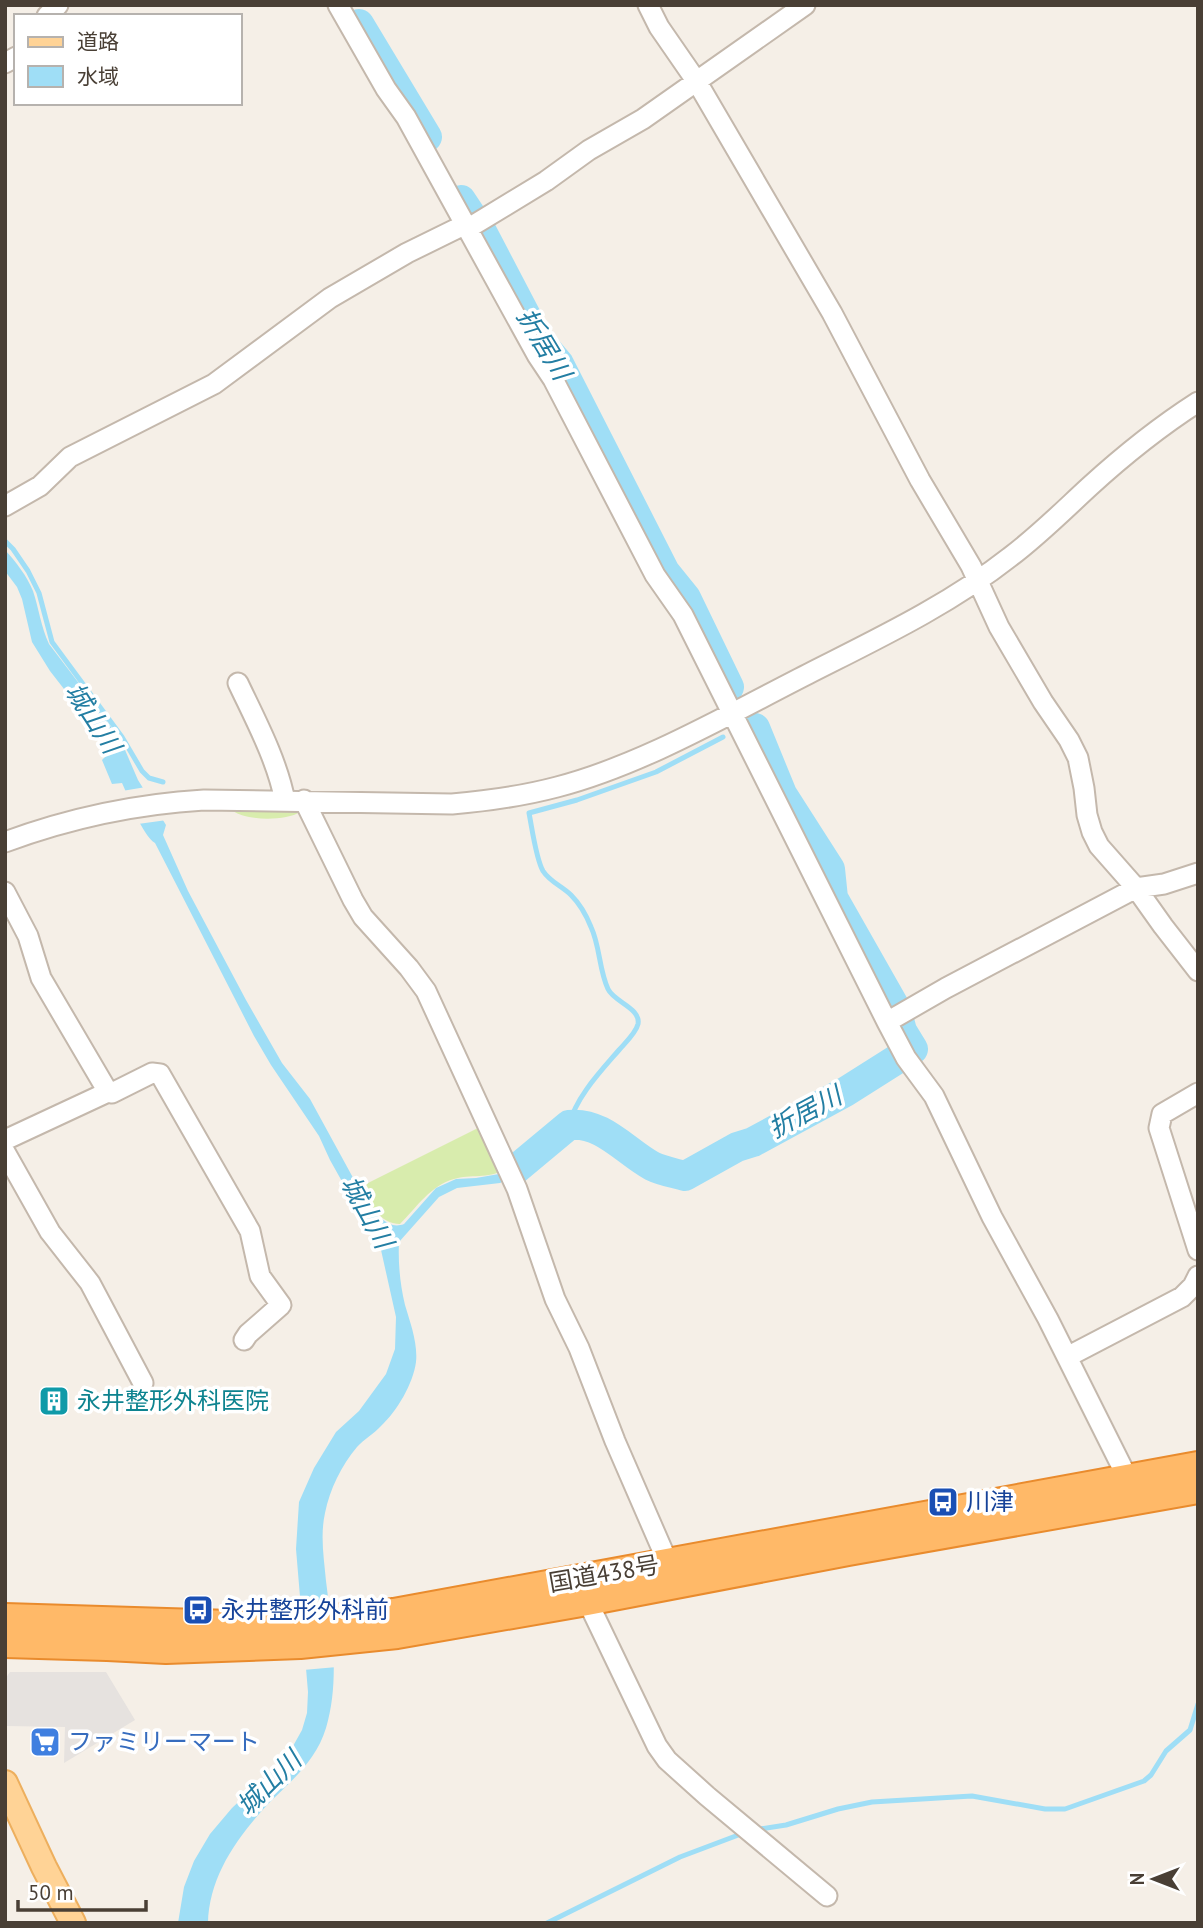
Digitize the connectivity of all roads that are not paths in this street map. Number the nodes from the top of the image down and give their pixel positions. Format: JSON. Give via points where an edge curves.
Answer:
{"nodes":[{"id":1,"x":338,"y":5,"type":"edge"},
{"id":2,"x":648,"y":5,"type":"edge"},
{"id":3,"x":805,"y":5,"type":"edge"},
{"id":4,"x":698,"y":82,"type":"junction"},
{"id":5,"x":471,"y":225,"type":"junction"},
{"id":6,"x":1198,"y":402,"type":"edge"},
{"id":7,"x":5,"y":506,"type":"edge"},
{"id":8,"x":978,"y":581,"type":"junction"},
{"id":9,"x":239,"y":683,"type":"dead end"},
{"id":10,"x":732,"y":713,"type":"junction"},
{"id":11,"x":294,"y":801,"type":"junction"},
{"id":12,"x":5,"y":842,"type":"edge"},
{"id":13,"x":1198,"y":873,"type":"edge"},
{"id":14,"x":1136,"y":888,"type":"junction"},
{"id":15,"x":5,"y":891,"type":"edge"},
{"id":16,"x":1198,"y":971,"type":"edge"},
{"id":17,"x":895,"y":1018,"type":"junction"},
{"id":18,"x":108,"y":1092,"type":"junction"},
{"id":19,"x":1198,"y":1093,"type":"edge"},
{"id":20,"x":5,"y":1140,"type":"edge"},
{"id":21,"x":5,"y":1152,"type":"edge"},
{"id":22,"x":1198,"y":1250,"type":"edge"},
{"id":23,"x":1198,"y":1276,"type":"edge"},
{"id":24,"x":1190,"y":1298,"type":"edge"},
{"id":25,"x":244,"y":1340,"type":"dead end"},
{"id":26,"x":1067,"y":1356,"type":"junction"},
{"id":27,"x":143,"y":1383,"type":"dead end"},
{"id":28,"x":1198,"y":1466,"type":"edge"},
{"id":29,"x":1133,"y":1489,"type":"junction"},
{"id":30,"x":1198,"y":1489,"type":"edge"},
{"id":31,"x":672,"y":1573,"type":"junction"},
{"id":32,"x":582,"y":1590,"type":"junction"},
{"id":33,"x":5,"y":1618,"type":"edge"},
{"id":34,"x":299,"y":1634,"type":"junction"},
{"id":35,"x":6,"y":1643,"type":"edge"},
{"id":36,"x":5,"y":1783,"type":"edge"},
{"id":37,"x":827,"y":1896,"type":"dead end"},
{"id":38,"x":73,"y":1923,"type":"edge"}],
"edges":[{"from":1,"to":5,"type":"street"},
{"from":2,"to":4,"type":"street"},
{"from":3,"to":4,"type":"street"},
{"from":4,"to":5,"type":"street"},
{"from":4,"to":8,"type":"street","via":[[832,313]]},
{"from":5,"to":7,"type":"street","via":[[407,253],[331,298],[214,384],[70,457],[40,486]]},
{"from":5,"to":10,"type":"street"},
{"from":6,"to":8,"type":"street","via":[[1145,440]]},
{"from":8,"to":10,"type":"street"},
{"from":8,"to":14,"type":"street","via":[[999,627],[1078,758],[1091,832]]},
{"from":9,"to":11,"type":"street","via":[[282,788]]},
{"from":10,"to":11,"type":"street","via":[[636,759],[522,795],[444,804]]},
{"from":10,"to":17,"type":"street"},
{"from":11,"to":12,"type":"street","via":[[204,800],[128,808]]},
{"from":11,"to":31,"type":"street","via":[[363,917],[426,991],[498,1147],[555,1299]]},
{"from":13,"to":14,"type":"street"},
{"from":14,"to":16,"type":"street"},
{"from":14,"to":17,"type":"street"},
{"from":15,"to":18,"type":"street","via":[[28,936],[41,978]]},
{"from":17,"to":26,"type":"street","via":[[904,1054],[934,1096]]},
{"from":18,"to":20,"type":"street"},
{"from":18,"to":25,"type":"street","via":[[152,1073],[160,1074],[250,1231],[260,1276],[281,1305]]},
{"from":19,"to":22,"type":"street","via":[[1162,1114],[1159,1128]]},
{"from":21,"to":27,"type":"street","via":[[50,1232],[90,1283]]},
{"from":23,"to":24,"type":"street"},
{"from":24,"to":26,"type":"street"},
{"from":26,"to":29,"type":"street"},
{"from":28,"to":29,"type":"highway","name":"国道438号"},
{"from":29,"to":30,"type":"highway","name":"国道438号"},
{"from":29,"to":31,"type":"highway","name":"国道438号"},
{"from":31,"to":32,"type":"highway","name":"国道438号"},
{"from":32,"to":34,"type":"highway","name":"国道438号","via":[[394,1613],[336,1630]]},
{"from":32,"to":37,"type":"street","via":[[667,1760]]},
{"from":33,"to":34,"type":"highway","name":"国道438号","via":[[231,1625]]},
{"from":34,"to":35,"type":"highway","name":"国道438号","via":[[166,1649]]},
{"from":36,"to":38,"type":"main road"}]}
